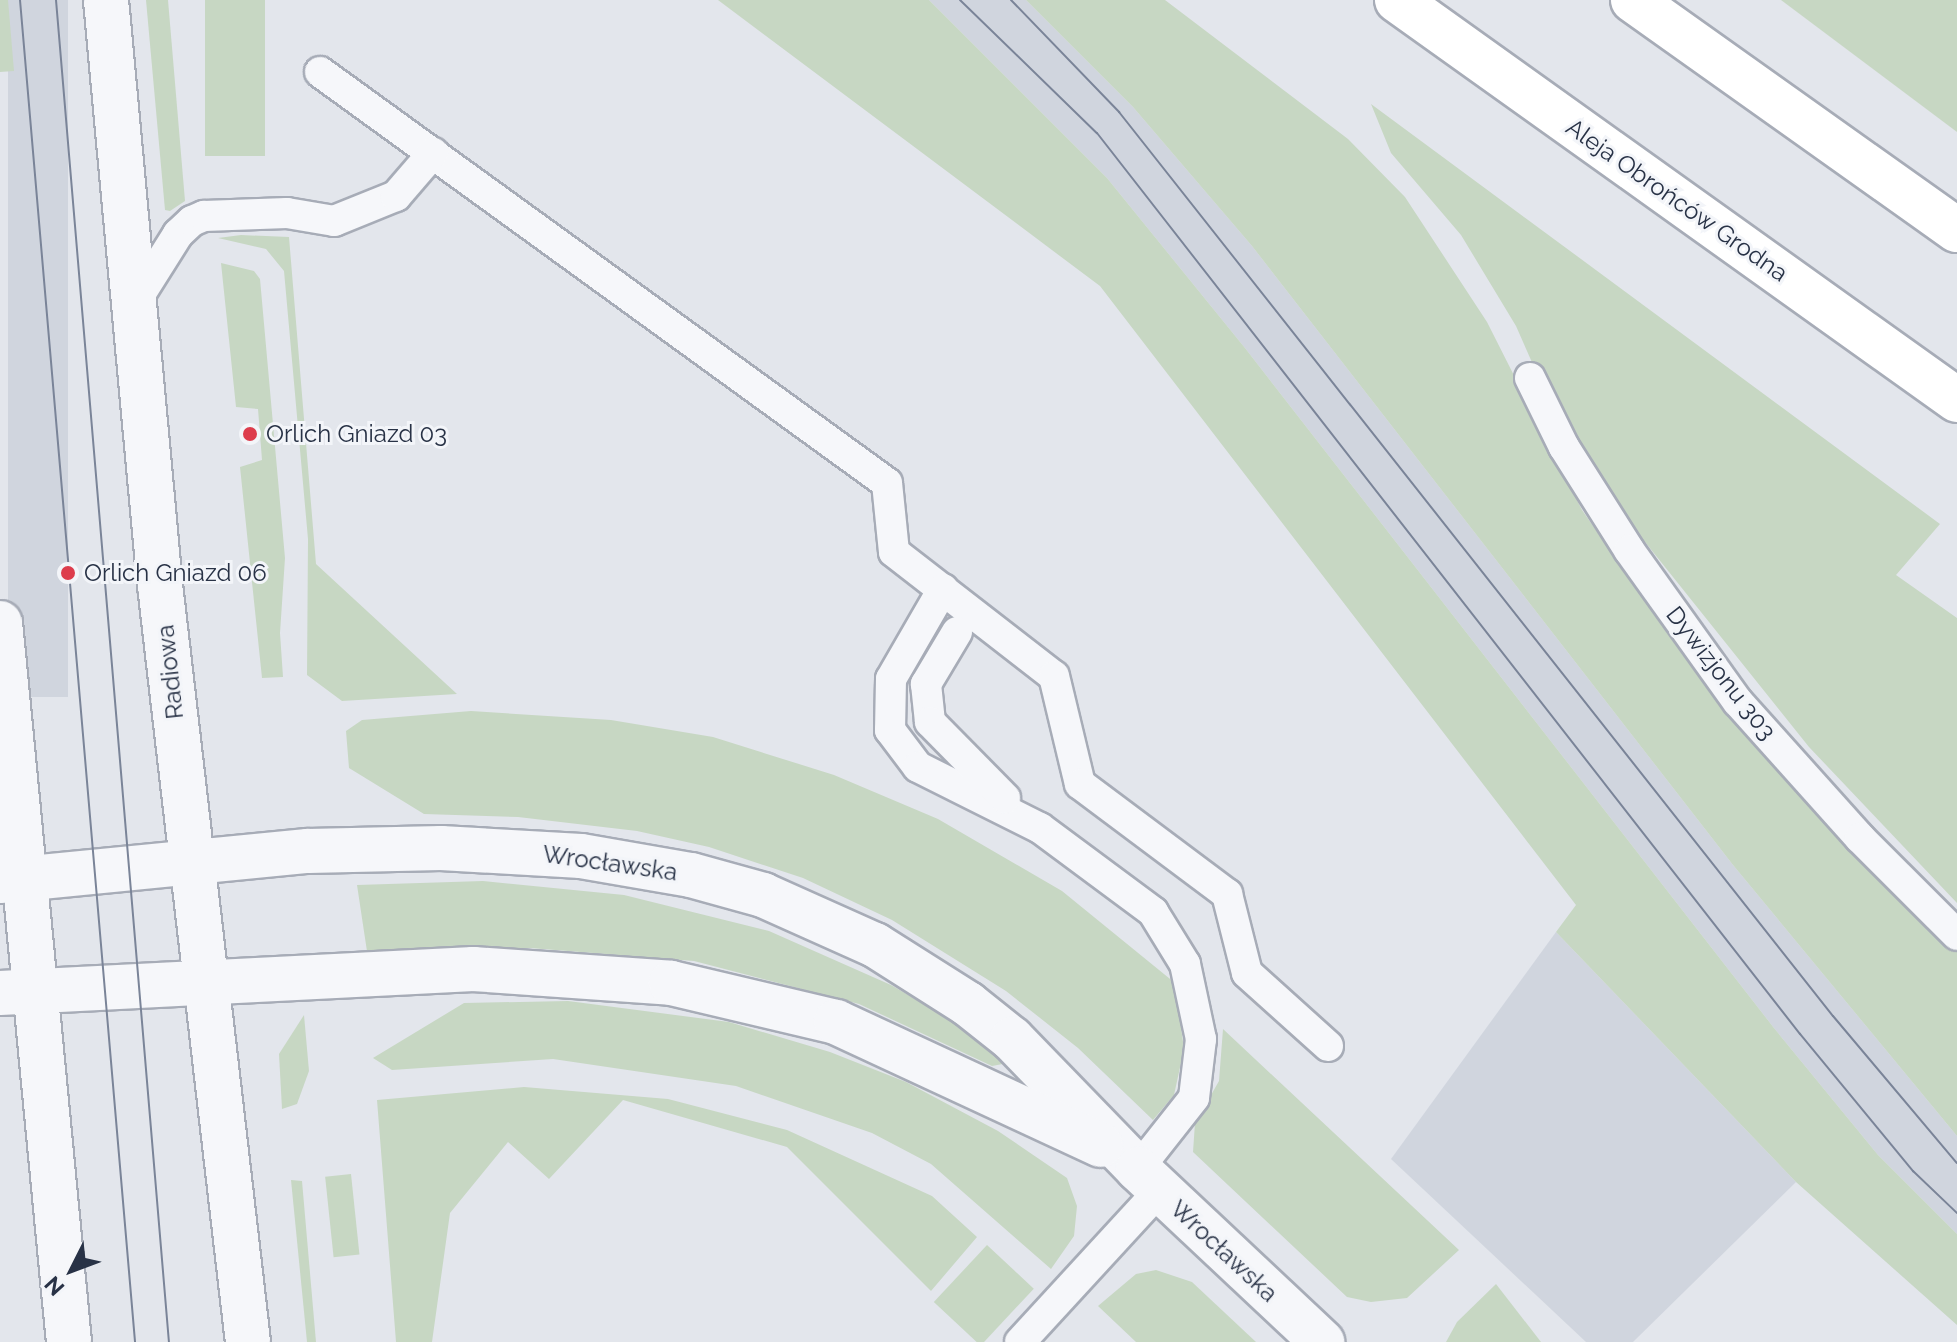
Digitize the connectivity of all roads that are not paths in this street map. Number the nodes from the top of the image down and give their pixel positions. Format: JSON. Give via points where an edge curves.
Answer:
{"nodes":[{"id":1,"x":106,"y":0,"type":"edge"},
{"id":2,"x":1397,"y":0,"type":"edge"},
{"id":3,"x":1633,"y":0,"type":"edge"},
{"id":4,"x":320,"y":72,"type":"dead end"},
{"id":5,"x":433,"y":153,"type":"junction"},
{"id":6,"x":1957,"y":230,"type":"edge"},
{"id":7,"x":134,"y":304,"type":"junction"},
{"id":8,"x":1530,"y":378,"type":"dead end"},
{"id":9,"x":1957,"y":400,"type":"edge"},
{"id":10,"x":943,"y":589,"type":"junction"},
{"id":11,"x":0,"y":623,"type":"edge"},
{"id":12,"x":957,"y":632,"type":"dead end"},
{"id":13,"x":1040,"y":828,"type":"junction"},
{"id":14,"x":189,"y":863,"type":"junction"},
{"id":15,"x":11,"y":879,"type":"edge"},
{"id":16,"x":1957,"y":935,"type":"edge"},
{"id":17,"x":207,"y":983,"type":"junction"},
{"id":18,"x":17,"y":992,"type":"edge"},
{"id":19,"x":1328,"y":1046,"type":"dead end"},
{"id":20,"x":1142,"y":1172,"type":"junction"},
{"id":21,"x":69,"y":1342,"type":"edge"},
{"id":22,"x":248,"y":1342,"type":"edge"},
{"id":23,"x":1020,"y":1342,"type":"edge"},
{"id":24,"x":1322,"y":1342,"type":"edge"}],
"edges":[{"from":1,"to":7,"type":"street","name":"Radiowa"},
{"from":2,"to":9,"type":"highway","name":"Aleja Obrońców Grodna"},
{"from":3,"to":6,"type":"highway"},
{"from":4,"to":5,"type":"lane"},
{"from":5,"to":7,"type":"lane","via":[[396,196],[334,221],[287,213],[192,221],[178,234]]},
{"from":5,"to":10,"type":"lane","via":[[887,483],[894,552]]},
{"from":7,"to":14,"type":"street","name":"Radiowa"},
{"from":8,"to":16,"type":"lane","name":"Dywizjonu 303","via":[[1564,447],[1629,550],[1738,702],[1860,838]]},
{"from":10,"to":13,"type":"lane","via":[[891,679],[890,730],[918,767]]},
{"from":10,"to":19,"type":"lane","via":[[1054,676],[1080,784],[1227,894],[1247,973]]},
{"from":11,"to":15,"type":"street"},
{"from":12,"to":13,"type":"lane","via":[[926,684],[930,722],[967,765]]},
{"from":13,"to":20,"type":"lane","via":[[1153,912],[1185,964],[1201,1039],[1194,1098]]},
{"from":14,"to":15,"type":"street","name":"Wrocławska"},
{"from":14,"to":17,"type":"street","name":"Radiowa"},
{"from":14,"to":20,"type":"street","name":"Wrocławska","via":[[341,848],[473,849],[581,856],[727,883],[816,916],[923,972],[1012,1039]]},
{"from":15,"to":18,"type":"street"},
{"from":17,"to":18,"type":"street","name":"Wrocławska"},
{"from":17,"to":20,"type":"street","name":"Wrocławska","via":[[473,969],[615,976],[715,990],[836,1022]]},
{"from":17,"to":22,"type":"street","name":"Radiowa"},
{"from":18,"to":21,"type":"street"},
{"from":20,"to":23,"type":"lane"},
{"from":20,"to":24,"type":"street","name":"Wrocławska"}]}
